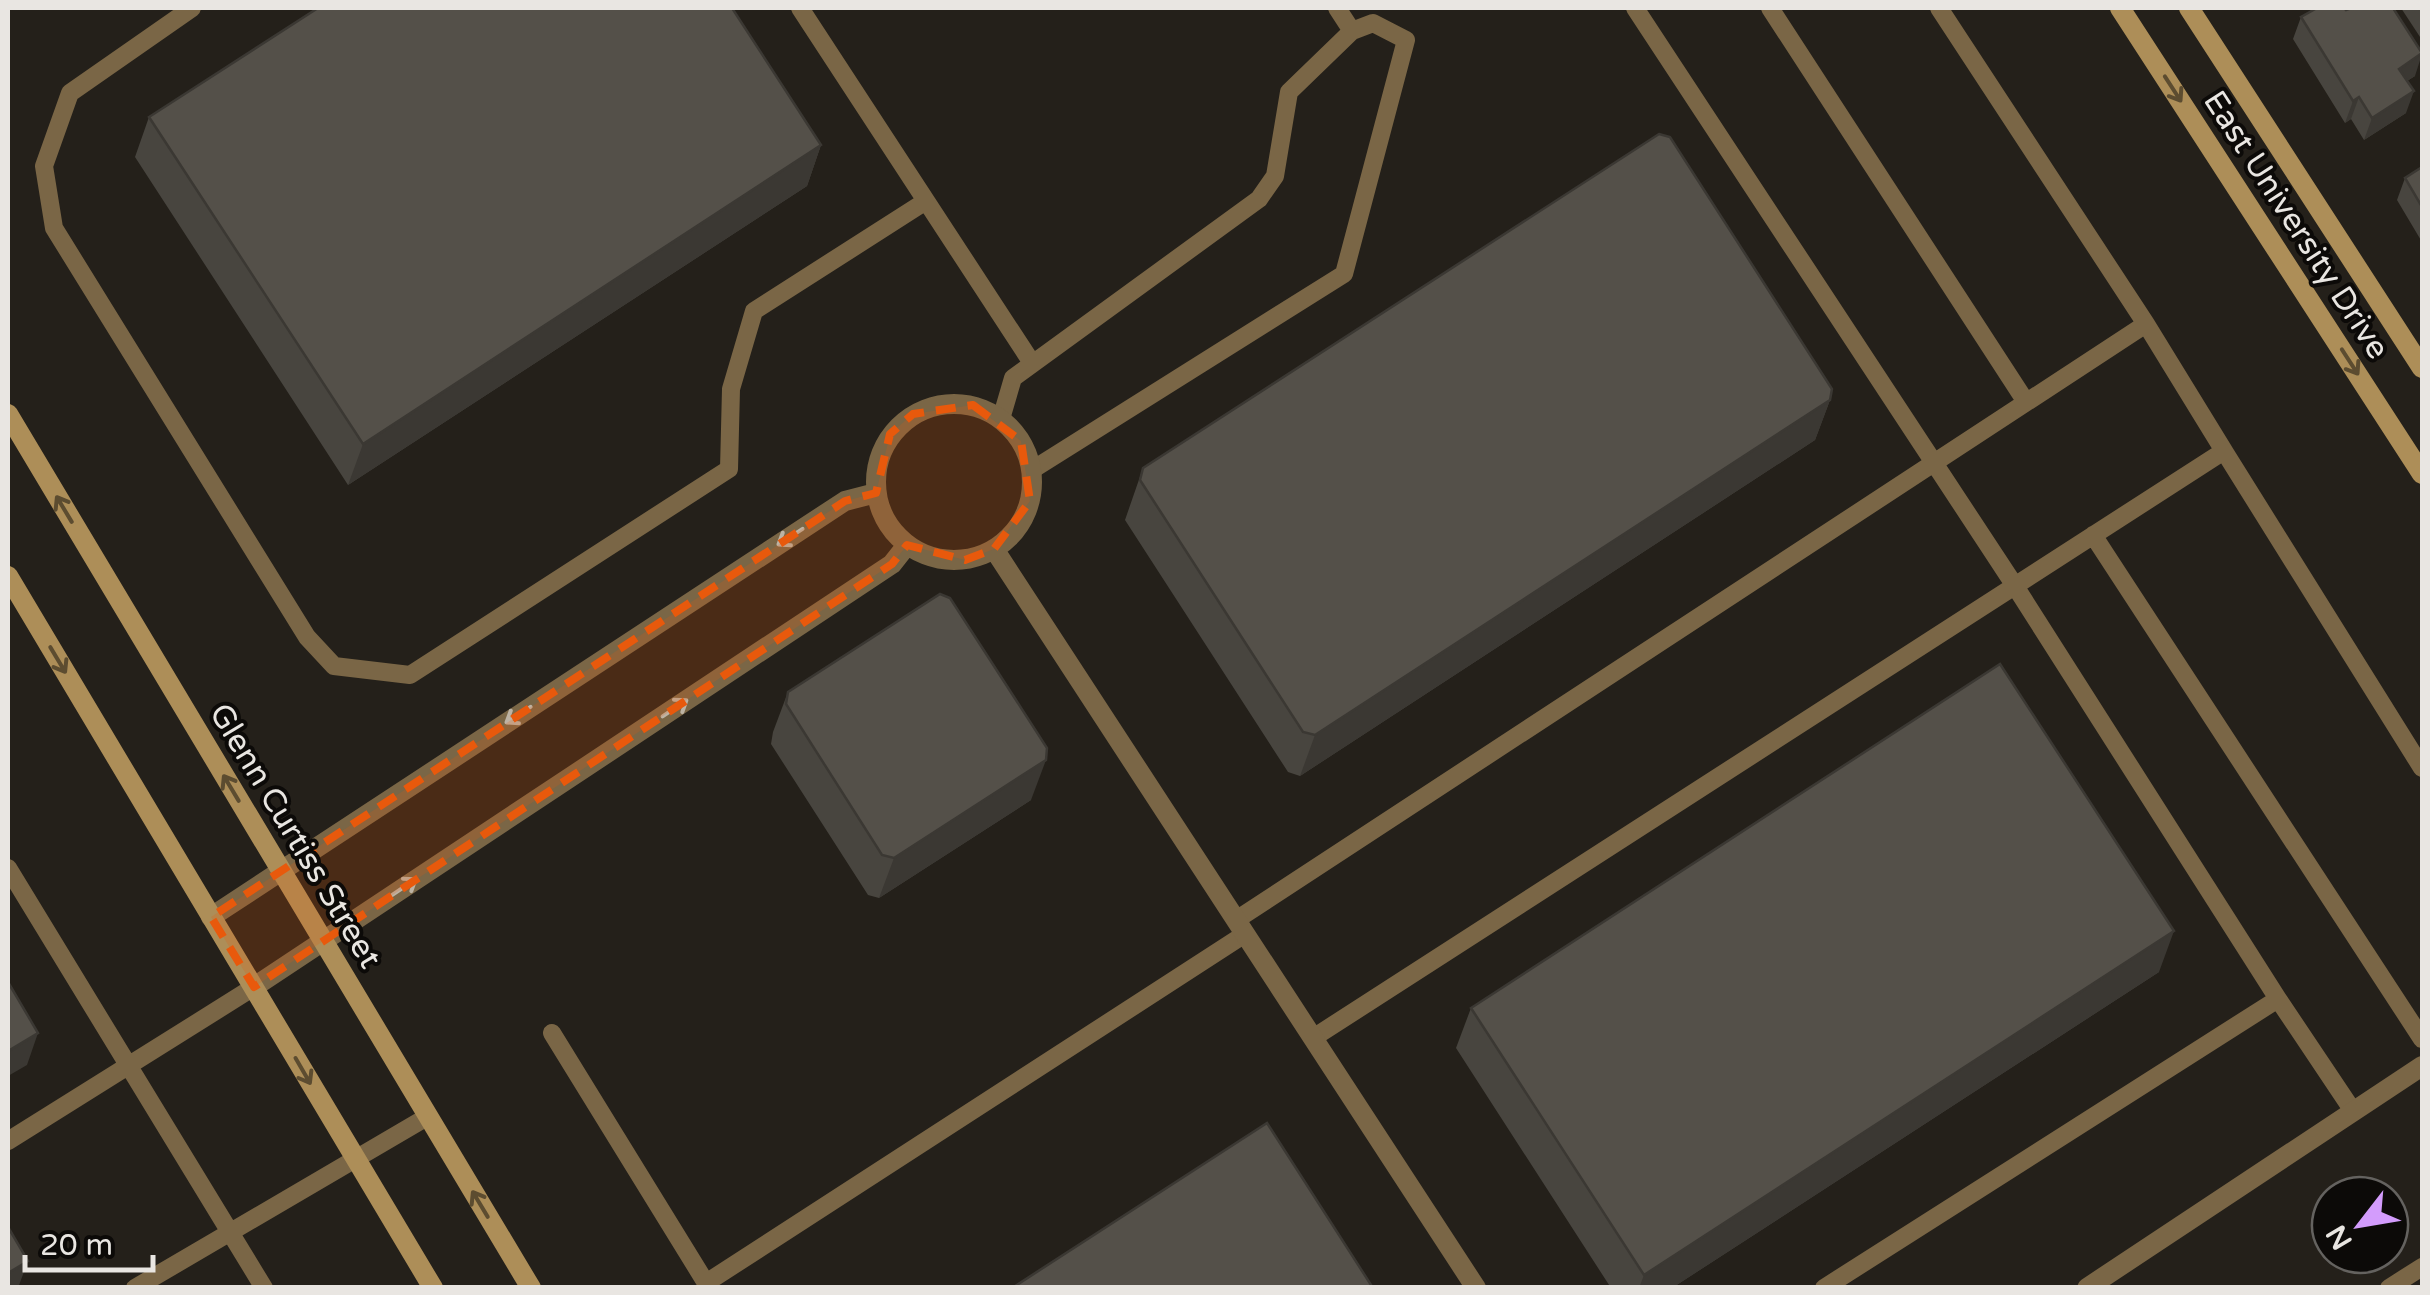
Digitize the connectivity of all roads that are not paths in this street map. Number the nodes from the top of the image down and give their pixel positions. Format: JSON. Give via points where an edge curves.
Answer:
{"nodes":[{"id":1,"x":192,"y":8,"type":"edge"},
{"id":2,"x":800,"y":8,"type":"edge"},
{"id":3,"x":1336,"y":8,"type":"edge"},
{"id":4,"x":1389,"y":8,"type":"edge"},
{"id":5,"x":1635,"y":8,"type":"edge"},
{"id":6,"x":1770,"y":8,"type":"edge"},
{"id":7,"x":1939,"y":8,"type":"edge"},
{"id":8,"x":2120,"y":8,"type":"edge"},
{"id":9,"x":2189,"y":8,"type":"edge"},
{"id":10,"x":1373,"y":23,"type":"junction"},
{"id":11,"x":1352,"y":31,"type":"junction"},
{"id":12,"x":926,"y":201,"type":"junction"},
{"id":13,"x":2146,"y":324,"type":"junction"},
{"id":14,"x":1032,"y":362,"type":"junction"},
{"id":15,"x":2422,"y":368,"type":"edge"},
{"id":16,"x":2026,"y":402,"type":"junction"},
{"id":17,"x":8,"y":414,"type":"edge"},
{"id":18,"x":1001,"y":419,"type":"junction"},
{"id":19,"x":2224,"y":451,"type":"junction"},
{"id":20,"x":1933,"y":464,"type":"junction"},
{"id":21,"x":1032,"y":470,"type":"junction"},
{"id":22,"x":2422,"y":474,"type":"edge"},
{"id":23,"x":876,"y":493,"type":"junction"},
{"id":24,"x":2094,"y":535,"type":"junction"},
{"id":25,"x":907,"y":545,"type":"junction"},
{"id":26,"x":994,"y":549,"type":"junction"},
{"id":27,"x":8,"y":576,"type":"edge"},
{"id":28,"x":2015,"y":586,"type":"junction"},
{"id":29,"x":2422,"y":768,"type":"edge"},
{"id":30,"x":8,"y":868,"type":"edge"},
{"id":31,"x":281,"y":872,"type":"junction"},
{"id":32,"x":211,"y":918,"type":"junction"},
{"id":33,"x":1240,"y":927,"type":"junction"},
{"id":34,"x":323,"y":941,"type":"junction"},
{"id":35,"x":254,"y":987,"type":"junction"},
{"id":36,"x":2278,"y":999,"type":"junction"},
{"id":37,"x":552,"y":1033,"type":"dead end"},
{"id":38,"x":1313,"y":1038,"type":"junction"},
{"id":39,"x":2422,"y":1038,"type":"edge"},
{"id":40,"x":128,"y":1064,"type":"junction"},
{"id":41,"x":2422,"y":1066,"type":"edge"},
{"id":42,"x":2353,"y":1111,"type":"junction"},
{"id":43,"x":426,"y":1116,"type":"junction"},
{"id":44,"x":8,"y":1141,"type":"edge"},
{"id":45,"x":355,"y":1160,"type":"junction"},
{"id":46,"x":230,"y":1232,"type":"junction"},
{"id":47,"x":2422,"y":1267,"type":"edge"},
{"id":48,"x":707,"y":1286,"type":"edge"},
{"id":49,"x":135,"y":1288,"type":"edge"},
{"id":50,"x":264,"y":1288,"type":"edge"},
{"id":51,"x":434,"y":1288,"type":"edge"},
{"id":52,"x":531,"y":1288,"type":"edge"},
{"id":53,"x":1476,"y":1288,"type":"edge"},
{"id":54,"x":1824,"y":1288,"type":"edge"},
{"id":55,"x":2086,"y":1288,"type":"edge"},
{"id":56,"x":2388,"y":1288,"type":"edge"}],
"edges":[{"from":1,"to":12,"type":"lane","via":[[70,93],[44,166],[54,228],[307,637],[334,666],[410,674],[729,469],[731,389],[754,311]]},
{"from":2,"to":12,"type":"lane"},
{"from":3,"to":11,"type":"lane"},
{"from":4,"to":10,"type":"lane"},
{"from":5,"to":20,"type":"lane"},
{"from":6,"to":16,"type":"lane"},
{"from":7,"to":13,"type":"lane"},
{"from":8,"to":22,"type":"street","name":"East University Drive","one_way":true},
{"from":9,"to":15,"type":"street","name":"East University Drive"},
{"from":10,"to":11,"type":"lane"},
{"from":10,"to":21,"type":"lane","via":[[1406,40],[1344,274]]},
{"from":11,"to":14,"type":"lane","via":[[1289,92],[1275,176],[1259,199]]},
{"from":12,"to":14,"type":"lane"},
{"from":13,"to":16,"type":"lane"},
{"from":13,"to":19,"type":"lane"},
{"from":14,"to":18,"type":"lane","via":[[1013,378]]},
{"from":16,"to":20,"type":"lane"},
{"from":31,"to":17,"type":"street","name":"Glenn Curtiss Street","one_way":true},
{"from":18,"to":21,"type":"street","via":[[1021,441]]},
{"from":18,"to":23,"type":"street","via":[[973,405],[943,404],[913,414],[890,434],[877,462]]},
{"from":19,"to":24,"type":"lane"},
{"from":19,"to":29,"type":"lane"},
{"from":20,"to":28,"type":"lane"},
{"from":20,"to":33,"type":"lane"},
{"from":21,"to":26,"type":"street","via":[[1030,501],[1017,528]]},
{"from":23,"to":25,"type":"street","via":[[886,522]]},
{"from":23,"to":31,"type":"street","one_way":true,"via":[[844,501]]},
{"from":24,"to":28,"type":"lane"},
{"from":24,"to":39,"type":"lane"},
{"from":25,"to":26,"type":"street","via":[[935,558],[965,560]]},
{"from":34,"to":25,"type":"street","one_way":true,"via":[[892,564]]},
{"from":26,"to":33,"type":"street"},
{"from":27,"to":32,"type":"street","one_way":true},
{"from":28,"to":36,"type":"lane"},
{"from":28,"to":38,"type":"lane"},
{"from":30,"to":40,"type":"lane"},
{"from":31,"to":32,"type":"street"},
{"from":31,"to":34,"type":"street","name":"Glenn Curtiss Street"},
{"from":32,"to":35,"type":"street"},
{"from":33,"to":38,"type":"street"},
{"from":33,"to":48,"type":"lane"},
{"from":34,"to":35,"type":"street"},
{"from":34,"to":43,"type":"street","name":"Glenn Curtiss Street"},
{"from":35,"to":40,"type":"lane"},
{"from":35,"to":45,"type":"street","one_way":true},
{"from":36,"to":42,"type":"lane"},
{"from":36,"to":54,"type":"lane"},
{"from":37,"to":48,"type":"lane"},
{"from":38,"to":53,"type":"street"},
{"from":40,"to":44,"type":"lane"},
{"from":40,"to":46,"type":"lane"},
{"from":41,"to":42,"type":"street"},
{"from":42,"to":55,"type":"street"},
{"from":43,"to":45,"type":"lane"},
{"from":52,"to":43,"type":"street","name":"Glenn Curtiss Street","one_way":true},
{"from":45,"to":46,"type":"lane"},
{"from":45,"to":51,"type":"street"},
{"from":46,"to":49,"type":"lane"},
{"from":46,"to":50,"type":"lane"},
{"from":47,"to":56,"type":"lane"}]}
